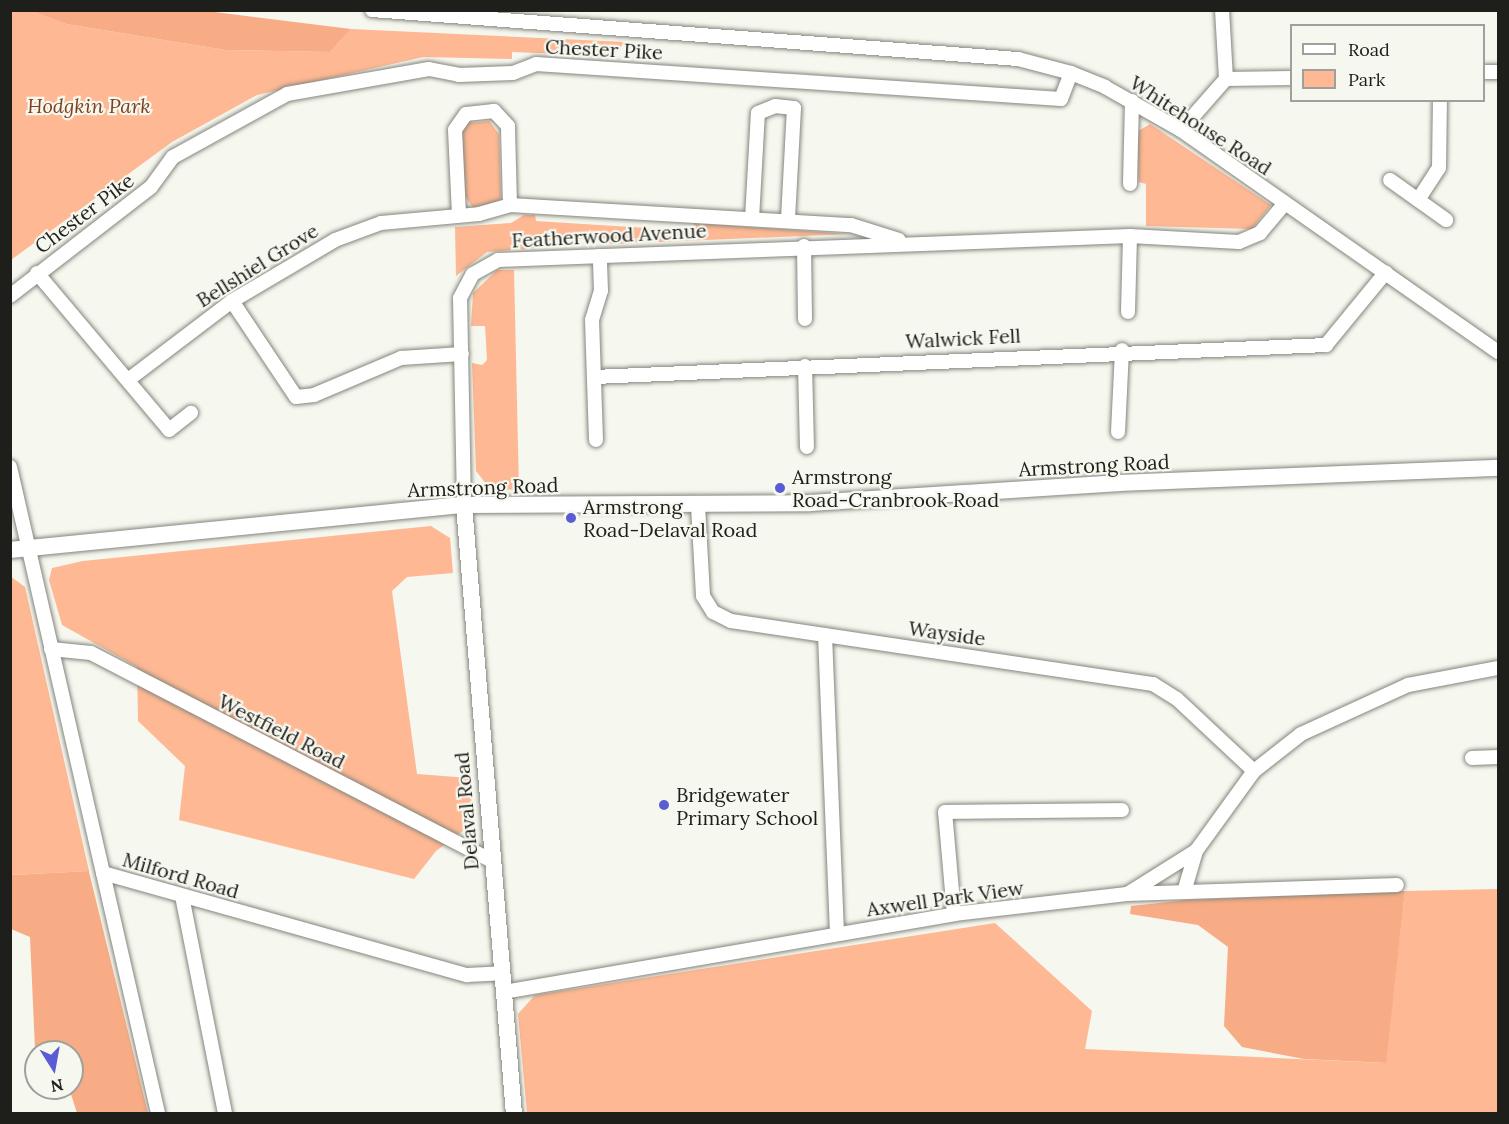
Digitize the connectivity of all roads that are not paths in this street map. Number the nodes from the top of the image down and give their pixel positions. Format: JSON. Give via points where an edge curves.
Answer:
{"nodes":[{"id":1,"x":372,"y":10,"type":"edge"},
{"id":2,"x":1222,"y":10,"type":"edge"},
{"id":3,"x":1071,"y":73,"type":"junction"},
{"id":4,"x":1290,"y":78,"type":"edge"},
{"id":5,"x":1226,"y":79,"type":"junction"},
{"id":6,"x":1132,"y":101,"type":"junction"},
{"id":7,"x":1440,"y":102,"type":"edge"},
{"id":8,"x":1181,"y":130,"type":"junction"},
{"id":9,"x":1390,"y":180,"type":"dead end"},
{"id":10,"x":1130,"y":184,"type":"dead end"},
{"id":11,"x":1418,"y":200,"type":"junction"},
{"id":12,"x":1285,"y":203,"type":"junction"},
{"id":13,"x":510,"y":205,"type":"junction"},
{"id":14,"x":459,"y":214,"type":"junction"},
{"id":15,"x":752,"y":219,"type":"junction"},
{"id":16,"x":788,"y":220,"type":"junction"},
{"id":17,"x":1446,"y":220,"type":"dead end"},
{"id":18,"x":1130,"y":236,"type":"junction"},
{"id":19,"x":909,"y":244,"type":"junction"},
{"id":20,"x":804,"y":246,"type":"junction"},
{"id":21,"x":600,"y":256,"type":"junction"},
{"id":22,"x":1386,"y":272,"type":"junction"},
{"id":23,"x":37,"y":273,"type":"junction"},
{"id":24,"x":10,"y":296,"type":"edge"},
{"id":25,"x":232,"y":301,"type":"junction"},
{"id":26,"x":1128,"y":312,"type":"dead end"},
{"id":27,"x":805,"y":319,"type":"dead end"},
{"id":28,"x":1126,"y":350,"type":"junction"},
{"id":29,"x":1498,"y":352,"type":"edge"},
{"id":30,"x":462,"y":354,"type":"junction"},
{"id":31,"x":805,"y":366,"type":"junction"},
{"id":32,"x":594,"y":377,"type":"junction"},
{"id":33,"x":128,"y":380,"type":"junction"},
{"id":34,"x":190,"y":413,"type":"dead end"},
{"id":35,"x":1118,"y":432,"type":"dead end"},
{"id":36,"x":596,"y":440,"type":"dead end"},
{"id":37,"x":807,"y":447,"type":"dead end"},
{"id":38,"x":10,"y":467,"type":"edge"},
{"id":39,"x":1498,"y":468,"type":"edge"},
{"id":40,"x":464,"y":505,"type":"junction"},
{"id":41,"x":698,"y":506,"type":"junction"},
{"id":42,"x":19,"y":549,"type":"edge"},
{"id":43,"x":825,"y":635,"type":"junction"},
{"id":44,"x":51,"y":649,"type":"junction"},
{"id":45,"x":1498,"y":668,"type":"edge"},
{"id":46,"x":1498,"y":757,"type":"edge"},
{"id":47,"x":1472,"y":758,"type":"dead end"},
{"id":48,"x":1254,"y":771,"type":"junction"},
{"id":49,"x":1122,"y":810,"type":"dead end"},
{"id":50,"x":1196,"y":851,"type":"junction"},
{"id":51,"x":492,"y":861,"type":"junction"},
{"id":52,"x":103,"y":873,"type":"junction"},
{"id":53,"x":1397,"y":885,"type":"dead end"},
{"id":54,"x":1184,"y":892,"type":"junction"},
{"id":55,"x":1127,"y":894,"type":"junction"},
{"id":56,"x":182,"y":896,"type":"junction"},
{"id":57,"x":954,"y":914,"type":"junction"},
{"id":58,"x":837,"y":934,"type":"junction"},
{"id":59,"x":502,"y":973,"type":"junction"},
{"id":60,"x":504,"y":992,"type":"junction"},
{"id":61,"x":158,"y":1113,"type":"edge"},
{"id":62,"x":225,"y":1113,"type":"edge"},
{"id":63,"x":514,"y":1113,"type":"edge"}],
"edges":[{"from":1,"to":3,"type":"street","name":"Whitehouse Road","via":[[1018,59]]},
{"from":2,"to":5,"type":"street"},
{"from":3,"to":6,"type":"street","name":"Whitehouse Road"},
{"from":3,"to":23,"type":"street","name":"Chester Pike","via":[[1061,99],[536,64],[513,73],[459,75],[429,69],[287,94],[172,157],[151,187]]},
{"from":4,"to":5,"type":"street"},
{"from":5,"to":8,"type":"street"},
{"from":6,"to":8,"type":"street","name":"Whitehouse Road"},
{"from":6,"to":10,"type":"street"},
{"from":7,"to":11,"type":"street","via":[[1439,168]]},
{"from":8,"to":12,"type":"street","name":"Whitehouse Road"},
{"from":9,"to":11,"type":"street"},
{"from":11,"to":17,"type":"street"},
{"from":12,"to":18,"type":"street","name":"Featherwood Avenue","via":[[1260,233],[1239,242]]},
{"from":12,"to":22,"type":"street","name":"Whitehouse Road"},
{"from":13,"to":14,"type":"street","name":"Featherwood Avenue","via":[[495,212]]},
{"from":13,"to":14,"type":"street","name":"Featherwood Avenue","via":[[508,126],[494,111],[466,114],[455,130]]},
{"from":13,"to":15,"type":"street","name":"Featherwood Avenue"},
{"from":14,"to":25,"type":"street","name":"Bellshiel Grove","via":[[381,223],[335,240]]},
{"from":15,"to":16,"type":"street","name":"Featherwood Avenue"},
{"from":15,"to":16,"type":"street","via":[[758,112],[775,106],[794,108]]},
{"from":16,"to":19,"type":"street","name":"Featherwood Avenue","via":[[851,225]]},
{"from":18,"to":19,"type":"street","name":"Featherwood Avenue"},
{"from":18,"to":26,"type":"street"},
{"from":19,"to":20,"type":"street","name":"Featherwood Avenue"},
{"from":20,"to":21,"type":"street","name":"Featherwood Avenue"},
{"from":20,"to":27,"type":"street"},
{"from":21,"to":30,"type":"street","name":"Featherwood Avenue","via":[[510,259],[486,265],[464,286],[460,298]]},
{"from":21,"to":32,"type":"street","via":[[601,291],[592,320]]},
{"from":22,"to":28,"type":"street","name":"Walwick Fell","via":[[1326,345]]},
{"from":22,"to":29,"type":"street","name":"Whitehouse Road"},
{"from":23,"to":24,"type":"street","name":"Chester Pike"},
{"from":23,"to":33,"type":"street"},
{"from":25,"to":30,"type":"street","via":[[296,397],[314,395],[401,358]]},
{"from":25,"to":33,"type":"street","name":"Bellshiel Grove"},
{"from":28,"to":31,"type":"street","name":"Walwick Fell"},
{"from":28,"to":35,"type":"street"},
{"from":30,"to":40,"type":"street","name":"Featherwood Avenue"},
{"from":31,"to":32,"type":"street","name":"Walwick Fell"},
{"from":31,"to":37,"type":"street"},
{"from":32,"to":36,"type":"street"},
{"from":33,"to":34,"type":"street","via":[[169,430]]},
{"from":38,"to":42,"type":"street"},
{"from":39,"to":41,"type":"street","name":"Armstrong Road"},
{"from":40,"to":41,"type":"street","name":"Armstrong Road"},
{"from":40,"to":42,"type":"street","name":"Armstrong Road"},
{"from":40,"to":51,"type":"street","name":"Delaval Road"},
{"from":41,"to":43,"type":"street","name":"Wayside","via":[[703,596],[713,612],[731,621]]},
{"from":42,"to":44,"type":"street","name":"Milford Road"},
{"from":43,"to":48,"type":"street","name":"Wayside","via":[[1153,684],[1177,699]]},
{"from":43,"to":58,"type":"street"},
{"from":44,"to":51,"type":"street","name":"Westfield Road","via":[[91,653]]},
{"from":44,"to":52,"type":"street","name":"Milford Road"},
{"from":45,"to":48,"type":"street","via":[[1408,685],[1357,705],[1301,734]]},
{"from":46,"to":47,"type":"street"},
{"from":48,"to":50,"type":"street"},
{"from":49,"to":57,"type":"street","via":[[945,813]]},
{"from":50,"to":54,"type":"street"},
{"from":50,"to":55,"type":"street"},
{"from":51,"to":59,"type":"street","name":"Delaval Road"},
{"from":52,"to":56,"type":"street","name":"Milford Road"},
{"from":52,"to":61,"type":"street"},
{"from":53,"to":54,"type":"street","name":"Axwell Park View"},
{"from":54,"to":55,"type":"street","name":"Axwell Park View"},
{"from":55,"to":57,"type":"street","name":"Axwell Park View"},
{"from":56,"to":59,"type":"street","name":"Milford Road","via":[[467,975]]},
{"from":56,"to":62,"type":"street"},
{"from":57,"to":58,"type":"street","name":"Axwell Park View"},
{"from":58,"to":60,"type":"street","name":"Axwell Park View"},
{"from":59,"to":60,"type":"street","name":"Delaval Road"},
{"from":60,"to":63,"type":"street","name":"Delaval Road"}]}
